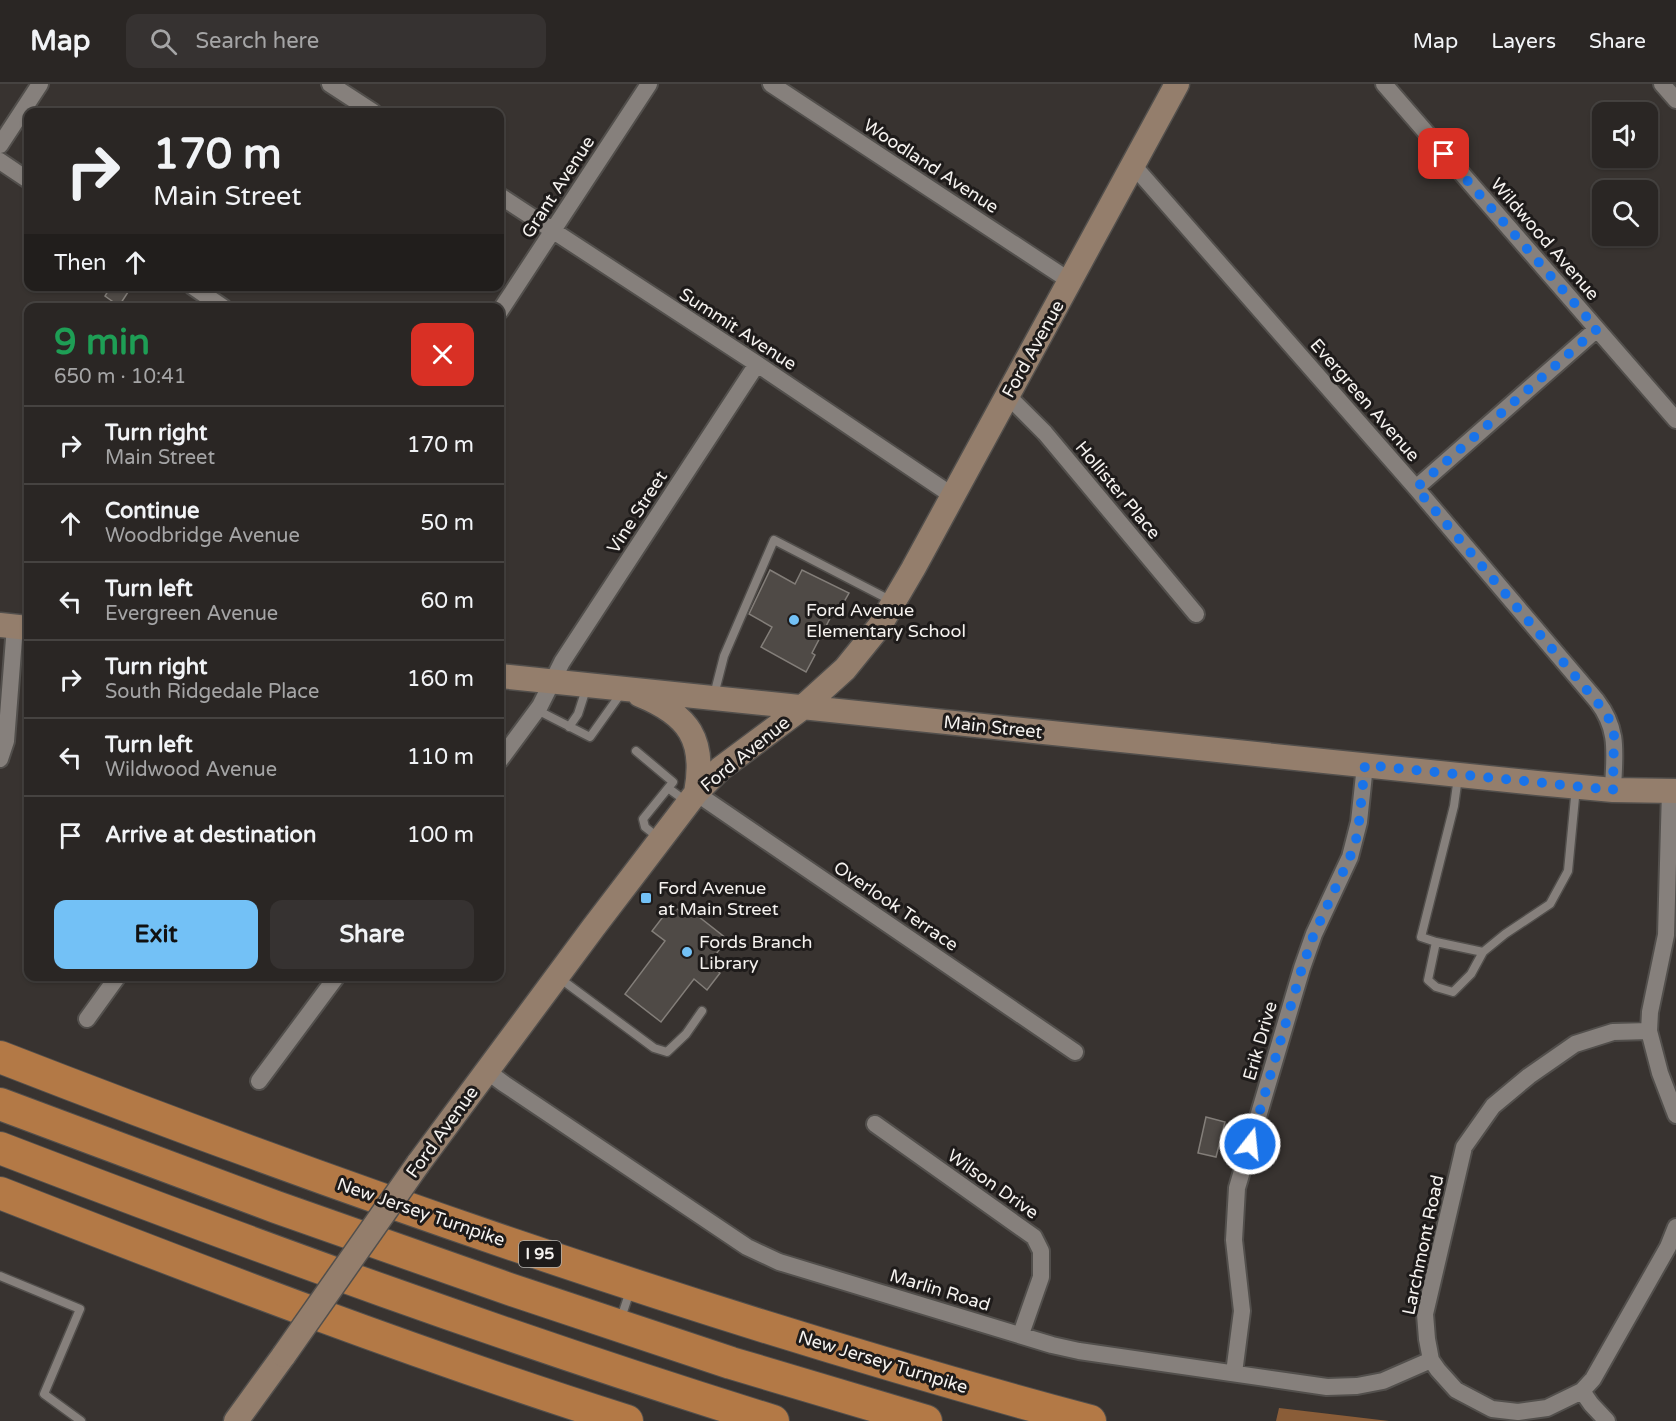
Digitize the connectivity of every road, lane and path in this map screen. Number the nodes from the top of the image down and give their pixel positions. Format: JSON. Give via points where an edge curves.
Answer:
{"nodes":[{"id":1,"x":40,"y":84,"type":"edge"},
{"id":2,"x":330,"y":84,"type":"edge"},
{"id":3,"x":649,"y":84,"type":"edge"},
{"id":4,"x":771,"y":84,"type":"edge"},
{"id":5,"x":1177,"y":84,"type":"edge"},
{"id":6,"x":1384,"y":84,"type":"edge"},
{"id":7,"x":1662,"y":84,"type":"edge"},
{"id":8,"x":1676,"y":100,"type":"edge"},
{"id":9,"x":24,"y":108,"type":"edge"},
{"id":10,"x":24,"y":108,"type":"edge"},
{"id":11,"x":367,"y":108,"type":"edge"},
{"id":12,"x":0,"y":145,"type":"edge"},
{"id":13,"x":0,"y":161,"type":"edge"},
{"id":14,"x":1133,"y":165,"type":"junction"},
{"id":15,"x":24,"y":177,"type":"edge"},
{"id":16,"x":504,"y":199,"type":"edge"},
{"id":17,"x":552,"y":231,"type":"junction"},
{"id":18,"x":1070,"y":281,"type":"junction"},
{"id":19,"x":199,"y":291,"type":"edge"},
{"id":20,"x":217,"y":303,"type":"edge"},
{"id":21,"x":504,"y":305,"type":"edge"},
{"id":22,"x":1597,"y":329,"type":"junction"},
{"id":23,"x":757,"y":364,"type":"junction"},
{"id":24,"x":1007,"y":395,"type":"junction"},
{"id":25,"x":1676,"y":420,"type":"edge"},
{"id":26,"x":1416,"y":488,"type":"junction"},
{"id":27,"x":953,"y":496,"type":"junction"},
{"id":28,"x":894,"y":602,"type":"junction"},
{"id":29,"x":1196,"y":614,"type":"dead end"},
{"id":30,"x":14,"y":626,"type":"edge"},
{"id":31,"x":504,"y":676,"type":"edge"},
{"id":32,"x":552,"y":682,"type":"junction"},
{"id":33,"x":588,"y":685,"type":"junction"},
{"id":34,"x":624,"y":689,"type":"junction"},
{"id":35,"x":713,"y":698,"type":"junction"},
{"id":36,"x":802,"y":708,"type":"junction"},
{"id":37,"x":537,"y":710,"type":"junction"},
{"id":38,"x":569,"y":727,"type":"junction"},
{"id":39,"x":636,"y":751,"type":"dead end"},
{"id":40,"x":504,"y":755,"type":"edge"},
{"id":41,"x":0,"y":759,"type":"edge"},
{"id":42,"x":1365,"y":765,"type":"junction"},
{"id":43,"x":1459,"y":775,"type":"junction"},
{"id":44,"x":1576,"y":787,"type":"junction"},
{"id":45,"x":668,"y":788,"type":"junction"},
{"id":46,"x":1613,"y":790,"type":"junction"},
{"id":47,"x":1673,"y":791,"type":"edge"},
{"id":48,"x":692,"y":798,"type":"junction"},
{"id":49,"x":661,"y":839,"type":"junction"},
{"id":50,"x":1436,"y":942,"type":"junction"},
{"id":51,"x":1483,"y":952,"type":"junction"},
{"id":52,"x":557,"y":977,"type":"junction"},
{"id":53,"x":114,"y":981,"type":"edge"},
{"id":54,"x":333,"y":981,"type":"edge"},
{"id":55,"x":702,"y":1011,"type":"dead end"},
{"id":56,"x":87,"y":1019,"type":"dead end"},
{"id":57,"x":1649,"y":1031,"type":"junction"},
{"id":58,"x":1075,"y":1052,"type":"dead end"},
{"id":59,"x":0,"y":1057,"type":"edge"},
{"id":60,"x":487,"y":1071,"type":"junction"},
{"id":61,"x":259,"y":1081,"type":"dead end"},
{"id":62,"x":0,"y":1104,"type":"edge"},
{"id":63,"x":1676,"y":1115,"type":"edge"},
{"id":64,"x":875,"y":1124,"type":"dead end"},
{"id":65,"x":0,"y":1148,"type":"edge"},
{"id":66,"x":0,"y":1192,"type":"edge"},
{"id":67,"x":1676,"y":1227,"type":"edge"},
{"id":68,"x":0,"y":1276,"type":"edge"},
{"id":69,"x":632,"y":1285,"type":"junction"},
{"id":70,"x":619,"y":1326,"type":"junction"},
{"id":71,"x":1021,"y":1334,"type":"junction"},
{"id":72,"x":1431,"y":1360,"type":"junction"},
{"id":73,"x":1234,"y":1373,"type":"junction"},
{"id":74,"x":1582,"y":1391,"type":"junction"},
{"id":75,"x":81,"y":1421,"type":"edge"},
{"id":76,"x":236,"y":1421,"type":"edge"},
{"id":77,"x":627,"y":1421,"type":"edge"},
{"id":78,"x":773,"y":1421,"type":"edge"},
{"id":79,"x":926,"y":1421,"type":"edge"},
{"id":80,"x":1090,"y":1421,"type":"edge"},
{"id":81,"x":1607,"y":1421,"type":"edge"}],
"edges":[{"from":1,"to":9,"type":"street"},
{"from":2,"to":11,"type":"street"},
{"from":3,"to":17,"type":"street","name":"Grant Avenue"},
{"from":4,"to":18,"type":"street","name":"Woodland Avenue"},
{"from":5,"to":14,"type":"street","name":"Ford Avenue"},
{"from":6,"to":22,"type":"street","name":"Wildwood Avenue"},
{"from":7,"to":8,"type":"street"},
{"from":10,"to":12,"type":"street"},
{"from":13,"to":15,"type":"street"},
{"from":14,"to":18,"type":"street","name":"Ford Avenue"},
{"from":14,"to":26,"type":"street","name":"Evergreen Avenue"},
{"from":16,"to":17,"type":"street","name":"Summit Avenue"},
{"from":17,"to":21,"type":"street","name":"Grant Avenue"},
{"from":17,"to":23,"type":"street","name":"Summit Avenue"},
{"from":18,"to":24,"type":"street","name":"Ford Avenue"},
{"from":19,"to":20,"type":"street"},
{"from":22,"to":25,"type":"street","name":"Wildwood Avenue"},
{"from":22,"to":26,"type":"street"},
{"from":23,"to":27,"type":"street","name":"Summit Avenue"},
{"from":23,"to":32,"type":"street","name":"Vine Street"},
{"from":24,"to":27,"type":"street","name":"Ford Avenue"},
{"from":24,"to":29,"type":"street","name":"Hollister Place","via":[[1045,433]]},
{"from":26,"to":46,"type":"street","name":"Evergreen Avenue","via":[[1607,714],[1614,733]]},
{"from":27,"to":28,"type":"street","name":"Ford Avenue"},
{"from":28,"to":35,"type":"lane","via":[[774,540],[724,656]]},
{"from":28,"to":36,"type":"street","name":"Ford Avenue","via":[[860,652]]},
{"from":30,"to":41,"type":"street","via":[[6,741]]},
{"from":31,"to":32,"type":"street","name":"Main Street"},
{"from":32,"to":33,"type":"street","name":"Main Street"},
{"from":32,"to":37,"type":"street","name":"Vine Street"},
{"from":33,"to":34,"type":"street","name":"Main Street"},
{"from":33,"to":38,"type":"lane"},
{"from":34,"to":35,"type":"street","name":"Main Street"},
{"from":34,"to":38,"type":"lane","via":[[590,737]]},
{"from":34,"to":48,"type":"street","via":[[667,709],[691,732],[699,758]]},
{"from":35,"to":36,"type":"street","name":"Main Street"},
{"from":36,"to":42,"type":"street","name":"Main Street"},
{"from":36,"to":48,"type":"street","name":"Ford Avenue","via":[[720,769]]},
{"from":37,"to":38,"type":"lane"},
{"from":37,"to":40,"type":"street","name":"Vine Street"},
{"from":39,"to":45,"type":"lane","via":[[673,782]]},
{"from":42,"to":43,"type":"street","name":"Main Street"},
{"from":42,"to":73,"type":"street","name":"Erik Drive","via":[[1353,849],[1302,968],[1237,1188],[1234,1240],[1242,1311]]},
{"from":43,"to":44,"type":"street","name":"Main Street"},
{"from":43,"to":50,"type":"lane","via":[[1420,937]]},
{"from":44,"to":46,"type":"street","name":"Main Street"},
{"from":44,"to":51,"type":"lane","via":[[1568,871],[1550,904]]},
{"from":45,"to":48,"type":"lane"},
{"from":45,"to":49,"type":"lane","via":[[643,819],[645,827]]},
{"from":46,"to":47,"type":"street","name":"Main Street"},
{"from":47,"to":57,"type":"street","via":[[1666,935]]},
{"from":48,"to":49,"type":"street","name":"Ford Avenue"},
{"from":48,"to":58,"type":"street","name":"Overlook Terrace"},
{"from":49,"to":52,"type":"street","name":"Ford Avenue"},
{"from":50,"to":51,"type":"lane"},
{"from":50,"to":51,"type":"lane","via":[[1428,980],[1453,992],[1471,974]]},
{"from":52,"to":55,"type":"lane","via":[[654,1048],[667,1052]]},
{"from":52,"to":60,"type":"street","name":"Ford Avenue"},
{"from":53,"to":56,"type":"street"},
{"from":54,"to":61,"type":"street"},
{"from":57,"to":63,"type":"street"},
{"from":57,"to":72,"type":"street","name":"Larchmont Road","via":[[1612,1032],[1575,1044],[1493,1106],[1476,1128],[1464,1147],[1425,1314]]},
{"from":59,"to":69,"type":"highway","name":"New Jersey Turnpike","number":"I 95","via":[[291,1166]]},
{"from":60,"to":71,"type":"street","name":"Marlin Road","via":[[747,1247],[779,1262]]},
{"from":60,"to":76,"type":"street","name":"Ford Avenue","bridge":true},
{"from":62,"to":70,"type":"highway","number":"I 95","via":[[276,1207]]},
{"from":64,"to":71,"type":"street","name":"Wilson Drive","via":[[1034,1237],[1041,1251],[1041,1277]]},
{"from":65,"to":78,"type":"highway","via":[[384,1292]]},
{"from":66,"to":77,"type":"highway","via":[[364,1331]]},
{"from":67,"to":74,"type":"street","via":[[1593,1379]]},
{"from":68,"to":75,"type":"lane","via":[[80,1309],[44,1394]]},
{"from":69,"to":70,"type":"lane"},
{"from":69,"to":80,"type":"highway","name":"New Jersey Turnpike","number":"I 95","via":[[880,1362]]},
{"from":70,"to":79,"type":"highway","number":"I 95"},
{"from":71,"to":73,"type":"street","name":"Marlin Road","via":[[1079,1351]]},
{"from":72,"to":73,"type":"street","name":"Marlin Road","via":[[1383,1381],[1357,1386],[1328,1387]]},
{"from":72,"to":74,"type":"street","via":[[1456,1390],[1492,1409],[1518,1412],[1547,1408]]},
{"from":74,"to":81,"type":"street"}]}
